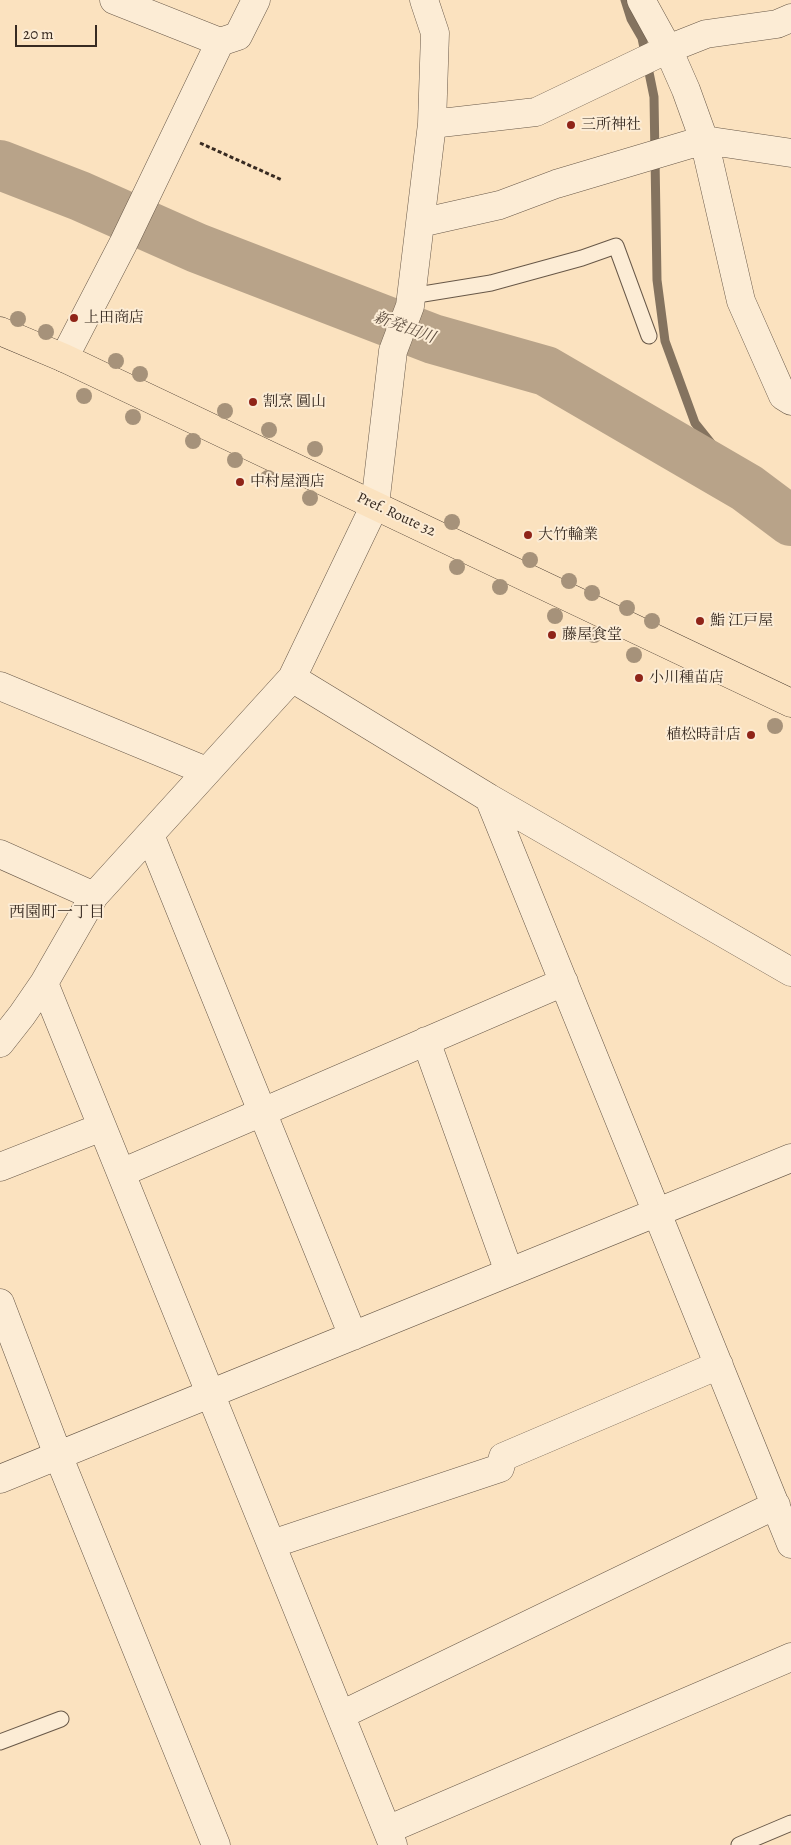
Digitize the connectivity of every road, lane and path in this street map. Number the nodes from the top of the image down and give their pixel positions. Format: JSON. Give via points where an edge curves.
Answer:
{"nodes":[{"id":1,"x":114,"y":0,"type":"edge"},
{"id":2,"x":256,"y":0,"type":"edge"},
{"id":3,"x":424,"y":0,"type":"edge"},
{"id":4,"x":641,"y":0,"type":"edge"},
{"id":5,"x":791,"y":18,"type":"edge"},
{"id":6,"x":220,"y":42,"type":"junction"},
{"id":7,"x":668,"y":49,"type":"junction"},
{"id":8,"x":432,"y":124,"type":"junction"},
{"id":9,"x":176,"y":132,"type":"junction"},
{"id":10,"x":704,"y":140,"type":"junction"},
{"id":11,"x":791,"y":153,"type":"edge"},
{"id":12,"x":282,"y":180,"type":"dead end"},
{"id":13,"x":420,"y":223,"type":"junction"},
{"id":14,"x":411,"y":301,"type":"junction"},
{"id":15,"x":0,"y":332,"type":"edge"},
{"id":16,"x":649,"y":336,"type":"dead end"},
{"id":17,"x":64,"y":358,"type":"junction"},
{"id":18,"x":791,"y":401,"type":"edge"},
{"id":19,"x":375,"y":505,"type":"junction"},
{"id":20,"x":292,"y":678,"type":"junction"},
{"id":21,"x":0,"y":686,"type":"edge"},
{"id":22,"x":791,"y":703,"type":"edge"},
{"id":23,"x":206,"y":771,"type":"junction"},
{"id":24,"x":489,"y":798,"type":"junction"},
{"id":25,"x":150,"y":835,"type":"junction"},
{"id":26,"x":0,"y":854,"type":"edge"},
{"id":27,"x":94,"y":896,"type":"junction"},
{"id":28,"x":791,"y":972,"type":"edge"},
{"id":29,"x":564,"y":982,"type":"junction"},
{"id":30,"x":44,"y":983,"type":"junction"},
{"id":31,"x":11,"y":1012,"type":"edge"},
{"id":32,"x":426,"y":1041,"type":"junction"},
{"id":33,"x":0,"y":1044,"type":"edge"},
{"id":34,"x":263,"y":1113,"type":"junction"},
{"id":35,"x":102,"y":1127,"type":"junction"},
{"id":36,"x":791,"y":1158,"type":"edge"},
{"id":37,"x":0,"y":1167,"type":"edge"},
{"id":38,"x":121,"y":1173,"type":"junction"},
{"id":39,"x":657,"y":1213,"type":"junction"},
{"id":40,"x":510,"y":1272,"type":"junction"},
{"id":41,"x":0,"y":1303,"type":"edge"},
{"id":42,"x":353,"y":1336,"type":"junction"},
{"id":43,"x":719,"y":1366,"type":"junction"},
{"id":44,"x":210,"y":1394,"type":"junction"},
{"id":45,"x":58,"y":1456,"type":"junction"},
{"id":46,"x":0,"y":1479,"type":"edge"},
{"id":47,"x":776,"y":1505,"type":"junction"},
{"id":48,"x":272,"y":1544,"type":"junction"},
{"id":49,"x":791,"y":1544,"type":"edge"},
{"id":50,"x":791,"y":1657,"type":"edge"},
{"id":51,"x":341,"y":1715,"type":"junction"},
{"id":52,"x":61,"y":1719,"type":"dead end"},
{"id":53,"x":0,"y":1742,"type":"edge"},
{"id":54,"x":791,"y":1823,"type":"edge"},
{"id":55,"x":390,"y":1838,"type":"edge"},
{"id":56,"x":216,"y":1845,"type":"edge"},
{"id":57,"x":738,"y":1845,"type":"edge"}],
"edges":[{"from":1,"to":6,"type":"street"},
{"from":2,"to":6,"type":"street","via":[[238,36]]},
{"from":3,"to":8,"type":"street","via":[[435,33]]},
{"from":4,"to":7,"type":"street"},
{"from":5,"to":7,"type":"street","via":[[777,24],[706,34]]},
{"from":6,"to":9,"type":"street"},
{"from":7,"to":8,"type":"street","via":[[536,112]]},
{"from":7,"to":10,"type":"street"},
{"from":8,"to":13,"type":"street"},
{"from":9,"to":12,"type":"path"},
{"from":9,"to":17,"type":"street"},
{"from":10,"to":11,"type":"street"},
{"from":10,"to":13,"type":"street","via":[[556,184],[500,205]]},
{"from":10,"to":18,"type":"street","via":[[741,301],[783,396]]},
{"from":13,"to":14,"type":"street"},
{"from":14,"to":16,"type":"lane","via":[[491,283],[616,246]]},
{"from":14,"to":19,"type":"street","via":[[393,351]]},
{"from":15,"to":17,"type":"main road","name":"Pref. Route 32"},
{"from":17,"to":19,"type":"main road","name":"Pref. Route 32"},
{"from":19,"to":20,"type":"street"},
{"from":19,"to":22,"type":"main road","name":"Pref. Route 32"},
{"from":20,"to":23,"type":"street"},
{"from":20,"to":24,"type":"street"},
{"from":21,"to":23,"type":"street"},
{"from":23,"to":25,"type":"street"},
{"from":24,"to":28,"type":"street"},
{"from":24,"to":29,"type":"street"},
{"from":25,"to":27,"type":"street"},
{"from":25,"to":34,"type":"street"},
{"from":26,"to":27,"type":"street"},
{"from":27,"to":30,"type":"street"},
{"from":29,"to":32,"type":"street"},
{"from":29,"to":39,"type":"street"},
{"from":30,"to":31,"type":"street"},
{"from":30,"to":35,"type":"street"},
{"from":31,"to":33,"type":"street"},
{"from":32,"to":34,"type":"street"},
{"from":32,"to":40,"type":"street"},
{"from":34,"to":38,"type":"street"},
{"from":34,"to":42,"type":"street"},
{"from":35,"to":37,"type":"street"},
{"from":35,"to":38,"type":"street"},
{"from":36,"to":39,"type":"street"},
{"from":38,"to":44,"type":"street"},
{"from":39,"to":40,"type":"street"},
{"from":39,"to":43,"type":"street"},
{"from":40,"to":42,"type":"street"},
{"from":41,"to":45,"type":"street"},
{"from":42,"to":44,"type":"street"},
{"from":43,"to":47,"type":"street"},
{"from":43,"to":48,"type":"street","via":[[503,1457],[500,1468]]},
{"from":44,"to":45,"type":"street"},
{"from":44,"to":48,"type":"street"},
{"from":45,"to":46,"type":"street"},
{"from":45,"to":56,"type":"street"},
{"from":47,"to":49,"type":"street"},
{"from":47,"to":51,"type":"street"},
{"from":48,"to":51,"type":"street"},
{"from":50,"to":55,"type":"street"},
{"from":51,"to":55,"type":"street"},
{"from":52,"to":53,"type":"lane"},
{"from":54,"to":57,"type":"lane"}]}
